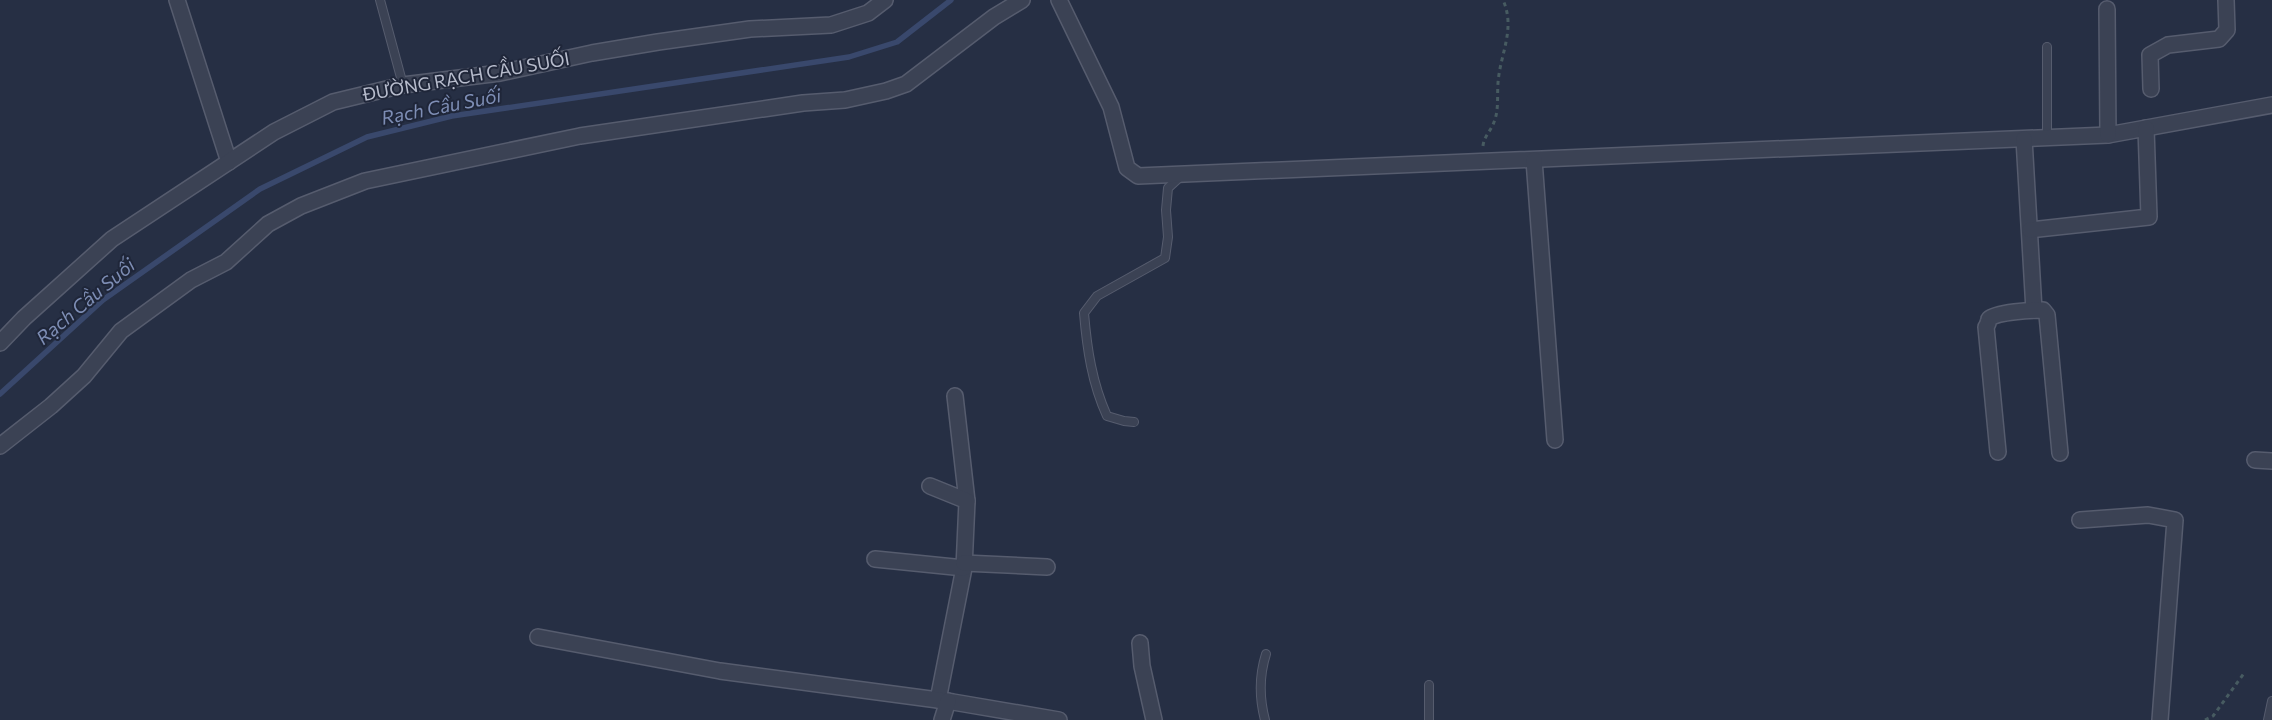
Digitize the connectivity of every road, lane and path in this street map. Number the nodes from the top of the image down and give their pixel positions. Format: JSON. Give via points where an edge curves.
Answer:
{"nodes":[{"id":1,"x":177,"y":0,"type":"edge"},
{"id":2,"x":380,"y":0,"type":"edge"},
{"id":3,"x":885,"y":0,"type":"edge"},
{"id":4,"x":1022,"y":0,"type":"edge"},
{"id":5,"x":1059,"y":0,"type":"edge"},
{"id":6,"x":1502,"y":0,"type":"edge"},
{"id":7,"x":2226,"y":0,"type":"edge"},
{"id":8,"x":2107,"y":9,"type":"dead end"},
{"id":9,"x":2047,"y":47,"type":"dead end"},
{"id":10,"x":403,"y":85,"type":"junction"},
{"id":11,"x":2151,"y":89,"type":"dead end"},
{"id":12,"x":2272,"y":105,"type":"edge"},
{"id":13,"x":2146,"y":128,"type":"junction"},
{"id":14,"x":2108,"y":135,"type":"junction"},
{"id":15,"x":2047,"y":138,"type":"junction"},
{"id":16,"x":2024,"y":140,"type":"junction"},
{"id":17,"x":1534,"y":160,"type":"junction"},
{"id":18,"x":229,"y":162,"type":"junction"},
{"id":19,"x":1481,"y":162,"type":"junction"},
{"id":20,"x":1182,"y":174,"type":"junction"},
{"id":21,"x":2030,"y":230,"type":"junction"},
{"id":22,"x":2034,"y":310,"type":"junction"},
{"id":23,"x":0,"y":343,"type":"edge"},
{"id":24,"x":955,"y":396,"type":"dead end"},
{"id":25,"x":1134,"y":422,"type":"dead end"},
{"id":26,"x":1555,"y":440,"type":"dead end"},
{"id":27,"x":0,"y":446,"type":"edge"},
{"id":28,"x":1998,"y":452,"type":"dead end"},
{"id":29,"x":2060,"y":453,"type":"dead end"},
{"id":30,"x":2255,"y":460,"type":"dead end"},
{"id":31,"x":2272,"y":461,"type":"edge"},
{"id":32,"x":930,"y":486,"type":"dead end"},
{"id":33,"x":966,"y":501,"type":"junction"},
{"id":34,"x":2080,"y":520,"type":"dead end"},
{"id":35,"x":874,"y":560,"type":"dead end"},
{"id":36,"x":964,"y":565,"type":"junction"},
{"id":37,"x":1047,"y":566,"type":"dead end"},
{"id":38,"x":538,"y":637,"type":"dead end"},
{"id":39,"x":1140,"y":644,"type":"dead end"},
{"id":40,"x":1266,"y":654,"type":"dead end"},
{"id":41,"x":2245,"y":672,"type":"dead end"},
{"id":42,"x":1429,"y":685,"type":"dead end"},
{"id":43,"x":943,"y":701,"type":"junction"},
{"id":44,"x":2272,"y":701,"type":"edge"},
{"id":45,"x":942,"y":720,"type":"edge"},
{"id":46,"x":1059,"y":720,"type":"edge"},
{"id":47,"x":1154,"y":720,"type":"edge"},
{"id":48,"x":1265,"y":720,"type":"edge"},
{"id":49,"x":1429,"y":720,"type":"edge"},
{"id":50,"x":2160,"y":720,"type":"edge"},
{"id":51,"x":2205,"y":720,"type":"edge"},
{"id":52,"x":2268,"y":720,"type":"edge"}],
"edges":[{"from":1,"to":18,"type":"street"},
{"from":2,"to":10,"type":"lane"},
{"from":3,"to":10,"type":"street","name":"ĐƯỜNG RẠCH CẦU SUỐI","via":[[868,13],[831,25],[741,30],[592,53],[500,73]]},
{"from":4,"to":27,"type":"street","via":[[994,17],[906,84],[886,91],[845,100],[803,103],[580,136],[365,181],[301,206],[268,224],[226,262],[191,280],[122,331],[84,376]]},
{"from":5,"to":20,"type":"street","via":[[1111,107],[1127,168],[1138,176]]},
{"from":6,"to":19,"type":"path","via":[[1508,14],[1508,36],[1499,76],[1495,121],[1485,136]]},
{"from":7,"to":11,"type":"street","via":[[2227,30],[2219,39],[2168,45],[2150,55]]},
{"from":8,"to":14,"type":"street"},
{"from":9,"to":15,"type":"lane"},
{"from":10,"to":18,"type":"street","name":"ĐƯỜNG RẠCH CẦU SUỐI","via":[[333,102],[274,132]]},
{"from":12,"to":13,"type":"street"},
{"from":13,"to":14,"type":"street"},
{"from":13,"to":21,"type":"street","via":[[2149,217]]},
{"from":14,"to":15,"type":"street"},
{"from":15,"to":16,"type":"street"},
{"from":16,"to":17,"type":"street"},
{"from":16,"to":21,"type":"street"},
{"from":17,"to":19,"type":"street"},
{"from":17,"to":26,"type":"street"},
{"from":18,"to":23,"type":"street","name":"ĐƯỜNG RẠCH CẦU SUỐI","via":[[112,239]]},
{"from":19,"to":20,"type":"street"},
{"from":20,"to":25,"type":"lane","via":[[1168,188],[1165,258],[1097,296],[1084,313],[1096,391],[1107,416]]},
{"from":21,"to":22,"type":"street"},
{"from":22,"to":28,"type":"street","via":[[1997,315],[1989,320],[1986,327]]},
{"from":22,"to":29,"type":"street","via":[[2042,310],[2046,315]]},
{"from":24,"to":33,"type":"street"},
{"from":30,"to":31,"type":"street"},
{"from":32,"to":33,"type":"street"},
{"from":33,"to":36,"type":"street"},
{"from":34,"to":50,"type":"street","via":[[2148,515],[2175,520]]},
{"from":35,"to":36,"type":"street"},
{"from":36,"to":37,"type":"street"},
{"from":36,"to":43,"type":"street"},
{"from":38,"to":43,"type":"street","via":[[720,671]]},
{"from":39,"to":47,"type":"street"},
{"from":40,"to":48,"type":"lane","via":[[1260,689]]},
{"from":41,"to":51,"type":"path","via":[[2213,716]]},
{"from":42,"to":49,"type":"lane"},
{"from":43,"to":45,"type":"street"},
{"from":43,"to":46,"type":"street"},
{"from":44,"to":52,"type":"lane"}]}
